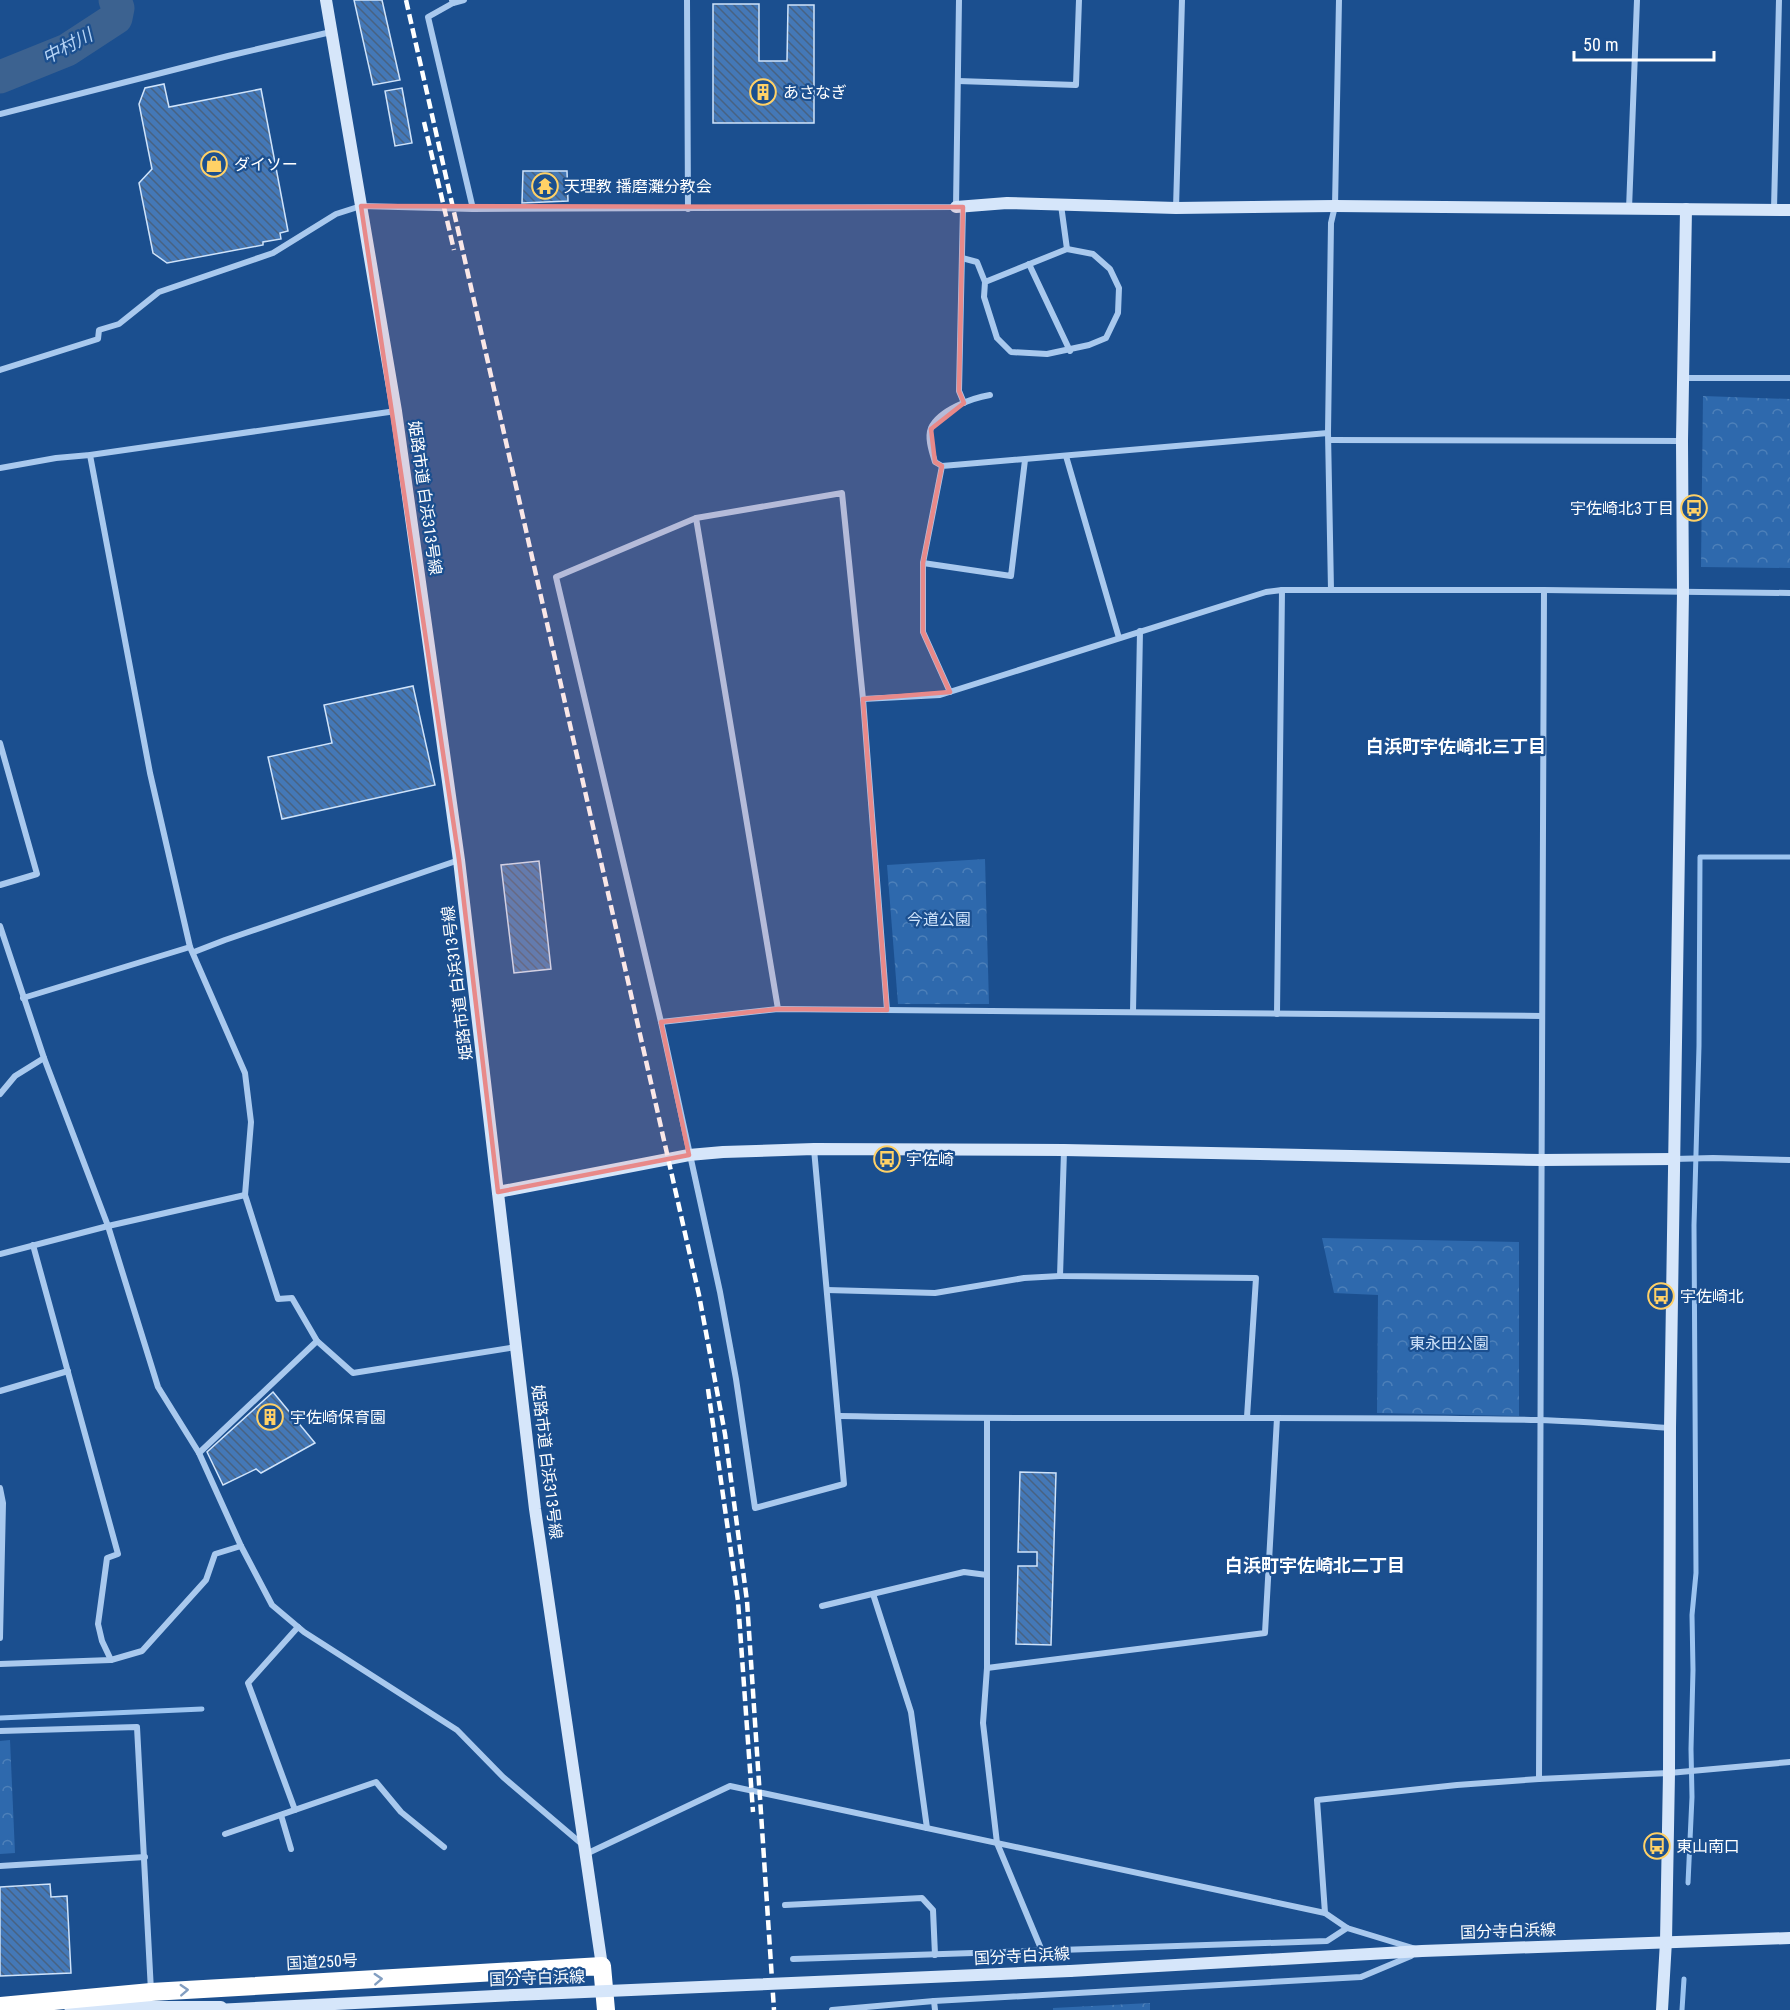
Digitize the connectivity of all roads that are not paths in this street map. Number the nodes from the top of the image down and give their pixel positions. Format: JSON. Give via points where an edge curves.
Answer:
{"nodes":[{"id":1,"x":326,"y":0,"type":"edge"},
{"id":2,"x":464,"y":0,"type":"edge"},
{"id":3,"x":687,"y":0,"type":"edge"},
{"id":4,"x":959,"y":0,"type":"edge"},
{"id":5,"x":1079,"y":0,"type":"edge"},
{"id":6,"x":1182,"y":0,"type":"edge"},
{"id":7,"x":1339,"y":0,"type":"edge"},
{"id":8,"x":1637,"y":0,"type":"edge"},
{"id":9,"x":1779,"y":0,"type":"edge"},
{"id":10,"x":453,"y":1,"type":"edge"},
{"id":11,"x":331,"y":32,"type":"junction"},
{"id":12,"x":958,"y":81,"type":"junction"},
{"id":13,"x":0,"y":114,"type":"edge"},
{"id":14,"x":1061,"y":204,"type":"junction"},
{"id":15,"x":361,"y":206,"type":"junction"},
{"id":16,"x":1335,"y":206,"type":"junction"},
{"id":17,"x":959,"y":207,"type":"junction"},
{"id":18,"x":1176,"y":208,"type":"junction"},
{"id":19,"x":473,"y":209,"type":"junction"},
{"id":20,"x":688,"y":209,"type":"junction"},
{"id":21,"x":1629,"y":209,"type":"junction"},
{"id":22,"x":1686,"y":209,"type":"junction"},
{"id":23,"x":1774,"y":210,"type":"junction"},
{"id":24,"x":1790,"y":210,"type":"edge"},
{"id":25,"x":1067,"y":249,"type":"junction"},
{"id":26,"x":962,"y":258,"type":"junction"},
{"id":27,"x":1029,"y":264,"type":"junction"},
{"id":28,"x":985,"y":282,"type":"junction"},
{"id":29,"x":1070,"y":351,"type":"junction"},
{"id":30,"x":0,"y":370,"type":"edge"},
{"id":31,"x":1683,"y":378,"type":"junction"},
{"id":32,"x":1790,"y":378,"type":"edge"},
{"id":33,"x":990,"y":395,"type":"dead end"},
{"id":34,"x":964,"y":403,"type":"junction"},
{"id":35,"x":396,"y":411,"type":"junction"},
{"id":36,"x":1328,"y":433,"type":"junction"},
{"id":37,"x":1329,"y":440,"type":"junction"},
{"id":38,"x":1682,"y":441,"type":"junction"},
{"id":39,"x":90,"y":455,"type":"junction"},
{"id":40,"x":1066,"y":456,"type":"junction"},
{"id":41,"x":1025,"y":460,"type":"junction"},
{"id":42,"x":942,"y":466,"type":"junction"},
{"id":43,"x":0,"y":468,"type":"edge"},
{"id":44,"x":696,"y":518,"type":"junction"},
{"id":45,"x":923,"y":563,"type":"junction"},
{"id":46,"x":1282,"y":590,"type":"junction"},
{"id":47,"x":1331,"y":590,"type":"junction"},
{"id":48,"x":1544,"y":590,"type":"junction"},
{"id":49,"x":1683,"y":592,"type":"junction"},
{"id":50,"x":1790,"y":593,"type":"edge"},
{"id":51,"x":1140,"y":631,"type":"junction"},
{"id":52,"x":1119,"y":638,"type":"junction"},
{"id":53,"x":950,"y":692,"type":"junction"},
{"id":54,"x":863,"y":699,"type":"junction"},
{"id":55,"x":0,"y":743,"type":"edge"},
{"id":56,"x":459,"y":860,"type":"junction"},
{"id":57,"x":0,"y":885,"type":"edge"},
{"id":58,"x":0,"y":926,"type":"edge"},
{"id":59,"x":192,"y":950,"type":"junction"},
{"id":60,"x":23,"y":998,"type":"junction"},
{"id":61,"x":778,"y":1009,"type":"junction"},
{"id":62,"x":887,"y":1010,"type":"junction"},
{"id":63,"x":1133,"y":1012,"type":"junction"},
{"id":64,"x":1277,"y":1014,"type":"junction"},
{"id":65,"x":1542,"y":1016,"type":"junction"},
{"id":66,"x":661,"y":1022,"type":"junction"},
{"id":67,"x":44,"y":1058,"type":"junction"},
{"id":68,"x":0,"y":1094,"type":"edge"},
{"id":69,"x":814,"y":1149,"type":"junction"},
{"id":70,"x":1064,"y":1150,"type":"junction"},
{"id":71,"x":689,"y":1155,"type":"junction"},
{"id":72,"x":1674,"y":1159,"type":"junction"},
{"id":73,"x":1541,"y":1160,"type":"junction"},
{"id":74,"x":1790,"y":1160,"type":"edge"},
{"id":75,"x":498,"y":1192,"type":"junction"},
{"id":76,"x":245,"y":1196,"type":"junction"},
{"id":77,"x":108,"y":1226,"type":"junction"},
{"id":78,"x":33,"y":1245,"type":"junction"},
{"id":79,"x":0,"y":1254,"type":"edge"},
{"id":80,"x":1060,"y":1276,"type":"junction"},
{"id":81,"x":827,"y":1290,"type":"junction"},
{"id":82,"x":317,"y":1341,"type":"junction"},
{"id":83,"x":516,"y":1347,"type":"junction"},
{"id":84,"x":68,"y":1371,"type":"junction"},
{"id":85,"x":0,"y":1391,"type":"edge"},
{"id":86,"x":839,"y":1416,"type":"junction"},
{"id":87,"x":1247,"y":1417,"type":"junction"},
{"id":88,"x":1277,"y":1418,"type":"junction"},
{"id":89,"x":987,"y":1419,"type":"junction"},
{"id":90,"x":1540,"y":1420,"type":"junction"},
{"id":91,"x":1670,"y":1428,"type":"junction"},
{"id":92,"x":199,"y":1453,"type":"junction"},
{"id":93,"x":0,"y":1488,"type":"edge"},
{"id":94,"x":241,"y":1546,"type":"junction"},
{"id":95,"x":987,"y":1575,"type":"junction"},
{"id":96,"x":873,"y":1594,"type":"junction"},
{"id":97,"x":822,"y":1606,"type":"dead end"},
{"id":98,"x":298,"y":1627,"type":"junction"},
{"id":99,"x":0,"y":1638,"type":"edge"},
{"id":100,"x":111,"y":1660,"type":"junction"},
{"id":101,"x":0,"y":1664,"type":"edge"},
{"id":102,"x":987,"y":1668,"type":"junction"},
{"id":103,"x":0,"y":1731,"type":"edge"},
{"id":104,"x":1790,"y":1762,"type":"edge"},
{"id":105,"x":1669,"y":1773,"type":"junction"},
{"id":106,"x":1539,"y":1779,"type":"junction"},
{"id":107,"x":295,"y":1810,"type":"junction"},
{"id":108,"x":281,"y":1815,"type":"junction"},
{"id":109,"x":927,"y":1828,"type":"junction"},
{"id":110,"x":225,"y":1834,"type":"dead end"},
{"id":111,"x":997,"y":1843,"type":"junction"},
{"id":112,"x":444,"y":1847,"type":"dead end"},
{"id":113,"x":291,"y":1849,"type":"dead end"},
{"id":114,"x":585,"y":1850,"type":"junction"},
{"id":115,"x":145,"y":1857,"type":"junction"},
{"id":116,"x":0,"y":1866,"type":"edge"},
{"id":117,"x":785,"y":1905,"type":"dead end"},
{"id":118,"x":1325,"y":1912,"type":"junction"},
{"id":119,"x":1347,"y":1928,"type":"junction"},
{"id":120,"x":1790,"y":1938,"type":"edge"},
{"id":121,"x":1666,"y":1941,"type":"junction"},
{"id":122,"x":1042,"y":1951,"type":"junction"},
{"id":123,"x":1422,"y":1951,"type":"junction"},
{"id":124,"x":935,"y":1954,"type":"junction"},
{"id":125,"x":793,"y":1959,"type":"dead end"},
{"id":126,"x":603,"y":1966,"type":"junction"},
{"id":127,"x":151,"y":1992,"type":"junction"},
{"id":128,"x":934,"y":2001,"type":"junction"},
{"id":129,"x":0,"y":2007,"type":"edge"},
{"id":130,"x":256,"y":2007,"type":"junction"},
{"id":131,"x":215,"y":2010,"type":"edge"},
{"id":132,"x":606,"y":2010,"type":"edge"},
{"id":133,"x":832,"y":2010,"type":"edge"},
{"id":134,"x":935,"y":2010,"type":"edge"},
{"id":135,"x":1662,"y":2010,"type":"edge"}],
"edges":[{"from":1,"to":11,"type":"street","name":"姫路市道 白浜313号線"},
{"from":2,"to":10,"type":"street"},
{"from":3,"to":20,"type":"street"},
{"from":4,"to":12,"type":"street"},
{"from":5,"to":12,"type":"street","via":[[1076,85]]},
{"from":6,"to":18,"type":"street"},
{"from":7,"to":16,"type":"street"},
{"from":8,"to":21,"type":"street"},
{"from":9,"to":23,"type":"street"},
{"from":10,"to":19,"type":"street","via":[[428,18]]},
{"from":11,"to":13,"type":"street"},
{"from":11,"to":15,"type":"street","name":"姫路市道 白浜313号線"},
{"from":12,"to":17,"type":"street"},
{"from":14,"to":17,"type":"street","via":[[1007,202]]},
{"from":14,"to":18,"type":"street"},
{"from":14,"to":25,"type":"street"},
{"from":15,"to":19,"type":"street"},
{"from":15,"to":30,"type":"street","via":[[336,214],[273,253],[159,292],[119,324],[99,330],[98,339]]},
{"from":15,"to":35,"type":"street","name":"姫路市道 白浜313号線"},
{"from":16,"to":18,"type":"street"},
{"from":16,"to":21,"type":"street"},
{"from":16,"to":36,"type":"street","via":[[1330,223]]},
{"from":17,"to":20,"type":"street"},
{"from":17,"to":26,"type":"street"},
{"from":19,"to":20,"type":"street"},
{"from":21,"to":22,"type":"street"},
{"from":22,"to":23,"type":"street"},
{"from":22,"to":31,"type":"street"},
{"from":23,"to":24,"type":"street"},
{"from":25,"to":27,"type":"street"},
{"from":25,"to":29,"type":"street","via":[[1093,254],[1110,269],[1119,288],[1118,313],[1106,338]]},
{"from":26,"to":28,"type":"street","via":[[977,262]]},
{"from":26,"to":34,"type":"street","via":[[959,391]]},
{"from":27,"to":28,"type":"street"},
{"from":27,"to":29,"type":"street"},
{"from":28,"to":29,"type":"street","via":[[984,297],[994,330],[1011,352]]},
{"from":31,"to":32,"type":"street"},
{"from":31,"to":38,"type":"street"},
{"from":33,"to":34,"type":"street"},
{"from":34,"to":42,"type":"street","via":[[941,416],[931,429],[935,462]]},
{"from":35,"to":39,"type":"street"},
{"from":35,"to":56,"type":"street","name":"姫路市道 白浜313号線"},
{"from":36,"to":37,"type":"street"},
{"from":36,"to":40,"type":"street"},
{"from":37,"to":38,"type":"street"},
{"from":37,"to":47,"type":"street"},
{"from":38,"to":49,"type":"street"},
{"from":39,"to":43,"type":"street"},
{"from":39,"to":59,"type":"street","via":[[150,772]]},
{"from":40,"to":41,"type":"street"},
{"from":40,"to":52,"type":"street"},
{"from":41,"to":42,"type":"street"},
{"from":41,"to":45,"type":"street","via":[[1011,576]]},
{"from":42,"to":45,"type":"street"},
{"from":44,"to":54,"type":"street","via":[[842,493]]},
{"from":44,"to":61,"type":"street"},
{"from":44,"to":66,"type":"street","via":[[556,577]]},
{"from":45,"to":53,"type":"street","via":[[923,632]]},
{"from":46,"to":47,"type":"street"},
{"from":46,"to":51,"type":"street"},
{"from":46,"to":64,"type":"street"},
{"from":47,"to":48,"type":"street"},
{"from":48,"to":49,"type":"street"},
{"from":48,"to":65,"type":"street"},
{"from":49,"to":50,"type":"street"},
{"from":49,"to":72,"type":"street"},
{"from":51,"to":52,"type":"street"},
{"from":51,"to":63,"type":"street"},
{"from":52,"to":53,"type":"street"},
{"from":53,"to":54,"type":"street"},
{"from":54,"to":62,"type":"street"},
{"from":55,"to":57,"type":"street","via":[[37,874]]},
{"from":56,"to":59,"type":"street"},
{"from":56,"to":75,"type":"street","name":"姫路市道 白浜313号線"},
{"from":58,"to":60,"type":"street"},
{"from":59,"to":60,"type":"street"},
{"from":59,"to":76,"type":"street","via":[[245,1073],[251,1122]]},
{"from":60,"to":67,"type":"street"},
{"from":61,"to":62,"type":"street"},
{"from":61,"to":66,"type":"street"},
{"from":62,"to":63,"type":"street"},
{"from":63,"to":64,"type":"street"},
{"from":64,"to":65,"type":"street"},
{"from":65,"to":73,"type":"street"},
{"from":66,"to":71,"type":"street"},
{"from":67,"to":68,"type":"street","via":[[15,1076]]},
{"from":67,"to":77,"type":"street"},
{"from":69,"to":70,"type":"street"},
{"from":69,"to":71,"type":"street"},
{"from":69,"to":81,"type":"street"},
{"from":70,"to":73,"type":"street"},
{"from":70,"to":80,"type":"street"},
{"from":71,"to":75,"type":"street"},
{"from":71,"to":86,"type":"street","via":[[720,1292],[755,1508],[844,1484]]},
{"from":72,"to":73,"type":"street"},
{"from":72,"to":74,"type":"street"},
{"from":72,"to":91,"type":"street"},
{"from":73,"to":90,"type":"street"},
{"from":75,"to":83,"type":"street","name":"姫路市道 白浜313号線"},
{"from":76,"to":77,"type":"street"},
{"from":76,"to":82,"type":"street","via":[[278,1299],[292,1298]]},
{"from":77,"to":78,"type":"street"},
{"from":77,"to":92,"type":"street","via":[[159,1387]]},
{"from":78,"to":79,"type":"street"},
{"from":78,"to":84,"type":"street"},
{"from":80,"to":81,"type":"street","via":[[935,1293]]},
{"from":80,"to":87,"type":"street","via":[[1256,1278]]},
{"from":81,"to":86,"type":"street"},
{"from":82,"to":83,"type":"street","via":[[353,1373]]},
{"from":82,"to":92,"type":"street"},
{"from":83,"to":114,"type":"street","name":"姫路市道 白浜313号線","via":[[535,1509]]},
{"from":84,"to":85,"type":"street"},
{"from":84,"to":100,"type":"street","via":[[118,1554],[107,1557],[98,1624]]},
{"from":86,"to":89,"type":"street"},
{"from":87,"to":88,"type":"street"},
{"from":87,"to":89,"type":"street"},
{"from":88,"to":90,"type":"street"},
{"from":88,"to":102,"type":"street","via":[[1265,1633]]},
{"from":89,"to":95,"type":"street"},
{"from":90,"to":91,"type":"street"},
{"from":90,"to":106,"type":"street"},
{"from":91,"to":105,"type":"street"},
{"from":92,"to":94,"type":"street"},
{"from":93,"to":99,"type":"street"},
{"from":94,"to":98,"type":"street","via":[[272,1605]]},
{"from":94,"to":100,"type":"street","via":[[215,1554],[206,1580],[142,1651]]},
{"from":95,"to":96,"type":"street","via":[[964,1572]]},
{"from":95,"to":102,"type":"street"},
{"from":96,"to":97,"type":"street"},
{"from":96,"to":109,"type":"street","via":[[911,1712]]},
{"from":98,"to":107,"type":"street","via":[[248,1683]]},
{"from":98,"to":114,"type":"street","via":[[457,1730]]},
{"from":100,"to":101,"type":"street"},
{"from":102,"to":111,"type":"street","via":[[983,1724]]},
{"from":103,"to":115,"type":"street","via":[[137,1727]]},
{"from":104,"to":105,"type":"street"},
{"from":105,"to":106,"type":"street"},
{"from":105,"to":121,"type":"street"},
{"from":106,"to":118,"type":"street","via":[[1317,1800]]},
{"from":107,"to":108,"type":"street"},
{"from":107,"to":112,"type":"street","via":[[376,1782],[401,1812]]},
{"from":108,"to":110,"type":"street"},
{"from":108,"to":113,"type":"street"},
{"from":109,"to":111,"type":"street"},
{"from":109,"to":114,"type":"street","via":[[730,1786]]},
{"from":111,"to":118,"type":"street"},
{"from":111,"to":122,"type":"street"},
{"from":114,"to":126,"type":"street","name":"姫路市道 白浜313号線"},
{"from":115,"to":116,"type":"street"},
{"from":115,"to":127,"type":"street"},
{"from":117,"to":124,"type":"street","via":[[922,1898],[933,1910]]},
{"from":118,"to":119,"type":"street"},
{"from":119,"to":122,"type":"street","via":[[1327,1941]]},
{"from":119,"to":123,"type":"street"},
{"from":120,"to":121,"type":"street","name":"国分寺白浜線"},
{"from":121,"to":123,"type":"street","name":"国分寺白浜線"},
{"from":121,"to":135,"type":"street"},
{"from":122,"to":124,"type":"street"},
{"from":123,"to":128,"type":"street","via":[[1361,1977]]},
{"from":123,"to":130,"type":"street","name":"国分寺白浜線","bridge":true,"via":[[1070,1971]]},
{"from":124,"to":125,"type":"street"},
{"from":127,"to":126,"type":"highway","name":"国道250号","one_way":true},
{"from":126,"to":132,"type":"highway"},
{"from":127,"to":129,"type":"highway","name":"国道250号"},
{"from":128,"to":133,"type":"street"},
{"from":128,"to":134,"type":"street"},
{"from":129,"to":130,"type":"street","name":"国分寺白浜線"},
{"from":130,"to":131,"type":"street","name":"国分寺白浜線"}]}
